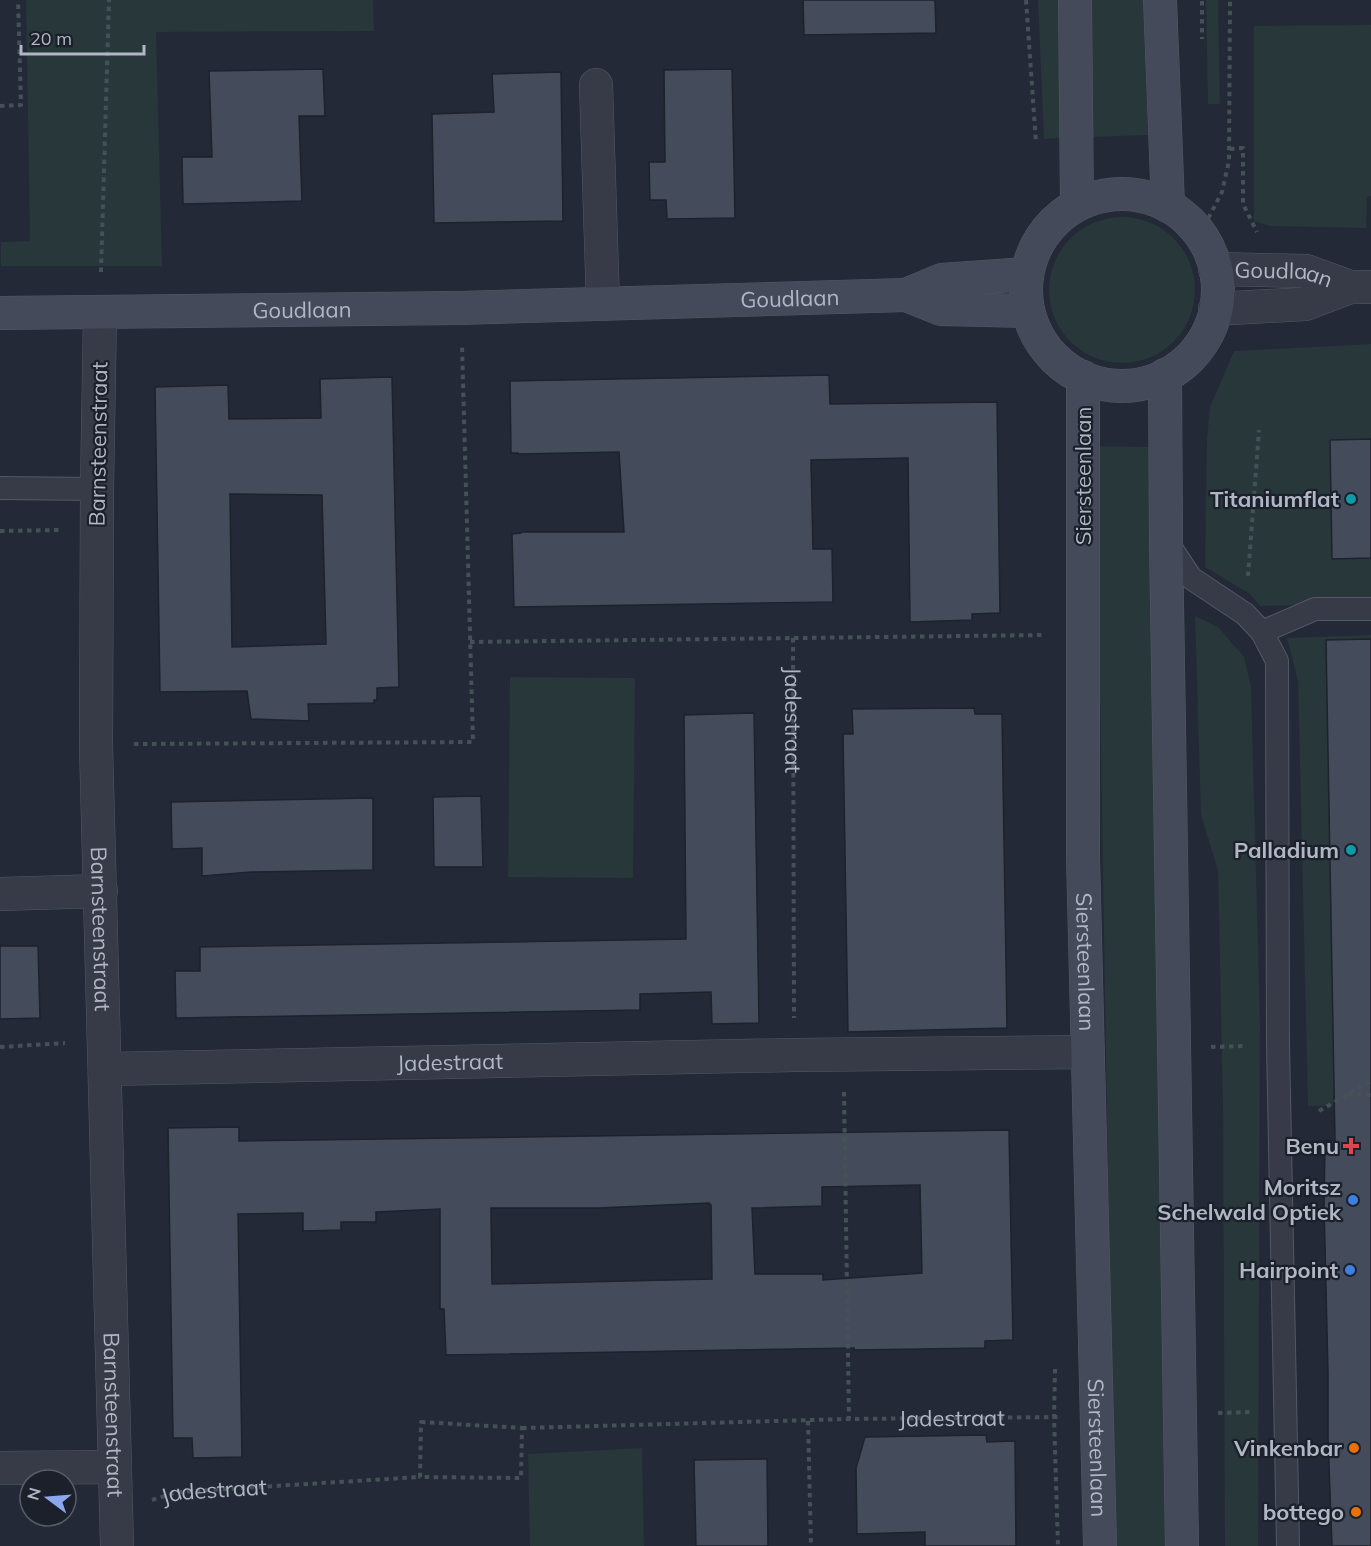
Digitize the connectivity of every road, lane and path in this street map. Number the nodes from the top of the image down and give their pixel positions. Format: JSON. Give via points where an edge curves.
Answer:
{"nodes":[{"id":1,"x":18,"y":0,"type":"edge"},
{"id":2,"x":109,"y":0,"type":"edge"},
{"id":3,"x":1026,"y":0,"type":"edge"},
{"id":4,"x":1075,"y":0,"type":"edge"},
{"id":5,"x":1160,"y":0,"type":"edge"},
{"id":6,"x":1230,"y":0,"type":"edge"},
{"id":7,"x":596,"y":85,"type":"dead end"},
{"id":8,"x":0,"y":106,"type":"edge"},
{"id":9,"x":1230,"y":149,"type":"junction"},
{"id":10,"x":1036,"y":151,"type":"dead end"},
{"id":11,"x":1077,"y":205,"type":"junction"},
{"id":12,"x":1168,"y":206,"type":"junction"},
{"id":13,"x":1038,"y":207,"type":"dead end"},
{"id":14,"x":1200,"y":235,"type":"junction"},
{"id":15,"x":1040,"y":240,"type":"junction"},
{"id":16,"x":1215,"y":269,"type":"junction"},
{"id":17,"x":1262,"y":271,"type":"junction"},
{"id":18,"x":101,"y":272,"type":"dead end"},
{"id":19,"x":1027,"y":274,"type":"junction"},
{"id":20,"x":1361,"y":287,"type":"edge"},
{"id":21,"x":906,"y":295,"type":"junction"},
{"id":22,"x":603,"y":304,"type":"junction"},
{"id":23,"x":460,"y":308,"type":"junction"},
{"id":24,"x":1215,"y":309,"type":"junction"},
{"id":25,"x":1028,"y":311,"type":"junction"},
{"id":26,"x":0,"y":313,"type":"edge"},
{"id":27,"x":100,"y":313,"type":"junction"},
{"id":28,"x":1165,"y":375,"type":"junction"},
{"id":29,"x":1083,"y":377,"type":"junction"},
{"id":30,"x":1259,"y":430,"type":"dead end"},
{"id":31,"x":0,"y":488,"type":"edge"},
{"id":32,"x":97,"y":489,"type":"junction"},
{"id":33,"x":61,"y":530,"type":"dead end"},
{"id":34,"x":0,"y":531,"type":"edge"},
{"id":35,"x":1166,"y":539,"type":"junction"},
{"id":36,"x":1371,"y":609,"type":"edge"},
{"id":37,"x":1245,"y":614,"type":"junction"},
{"id":38,"x":1262,"y":632,"type":"junction"},
{"id":39,"x":1084,"y":634,"type":"junction"},
{"id":40,"x":793,"y":638,"type":"junction"},
{"id":41,"x":470,"y":642,"type":"junction"},
{"id":42,"x":96,"y":744,"type":"junction"},
{"id":43,"x":101,"y":891,"type":"junction"},
{"id":44,"x":0,"y":894,"type":"edge"},
{"id":45,"x":0,"y":1047,"type":"edge"},
{"id":46,"x":1087,"y":1052,"type":"junction"},
{"id":47,"x":105,"y":1055,"type":"junction"},
{"id":48,"x":794,"y":1055,"type":"junction"},
{"id":49,"x":844,"y":1055,"type":"junction"},
{"id":50,"x":1371,"y":1081,"type":"edge"},
{"id":51,"x":1348,"y":1094,"type":"junction"},
{"id":52,"x":1371,"y":1095,"type":"edge"},
{"id":53,"x":1319,"y":1111,"type":"dead end"},
{"id":54,"x":1286,"y":1410,"type":"junction"},
{"id":55,"x":1180,"y":1413,"type":"junction"},
{"id":56,"x":1098,"y":1416,"type":"junction"},
{"id":57,"x":849,"y":1419,"type":"junction"},
{"id":58,"x":808,"y":1420,"type":"junction"},
{"id":59,"x":522,"y":1428,"type":"junction"},
{"id":60,"x":115,"y":1467,"type":"junction"},
{"id":61,"x":0,"y":1468,"type":"edge"},
{"id":62,"x":420,"y":1477,"type":"junction"},
{"id":63,"x":116,"y":1504,"type":"junction"},
{"id":64,"x":117,"y":1546,"type":"edge"},
{"id":65,"x":811,"y":1546,"type":"edge"},
{"id":66,"x":1100,"y":1546,"type":"edge"},
{"id":67,"x":1182,"y":1546,"type":"edge"},
{"id":68,"x":1288,"y":1546,"type":"edge"}],
"edges":[{"from":1,"to":8,"type":"path","via":[[21,105]]},
{"from":2,"to":18,"type":"path"},
{"from":3,"to":10,"type":"path"},
{"from":4,"to":11,"type":"main road"},
{"from":5,"to":12,"type":"main road"},
{"from":6,"to":9,"type":"path"},
{"from":7,"to":22,"type":"street"},
{"from":9,"to":14,"type":"path","via":[[1222,192]]},
{"from":9,"to":17,"type":"path","via":[[1243,148],[1243,204],[1263,243]]},
{"from":11,"to":12,"type":"main road","via":[[1105,195],[1125,194],[1144,196]]},
{"from":11,"to":15,"type":"main road","via":[[1054,222]]},
{"from":12,"to":14,"type":"main road"},
{"from":13,"to":15,"type":"path"},
{"from":14,"to":16,"type":"main road"},
{"from":15,"to":19,"type":"main road"},
{"from":16,"to":17,"type":"street","name":"Goudlaan"},
{"from":16,"to":24,"type":"main road"},
{"from":17,"to":20,"type":"street","name":"Goudlaan","via":[[1306,271]]},
{"from":19,"to":21,"type":"main road","name":"Goudlaan","via":[[942,280]]},
{"from":19,"to":25,"type":"main road"},
{"from":20,"to":24,"type":"street","name":"Goudlaan","via":[[1305,304]]},
{"from":21,"to":22,"type":"main road","name":"Goudlaan"},
{"from":21,"to":25,"type":"main road","name":"Goudlaan","via":[[941,309]]},
{"from":22,"to":23,"type":"main road","name":"Goudlaan"},
{"from":23,"to":27,"type":"main road","name":"Goudlaan"},
{"from":23,"to":41,"type":"path"},
{"from":24,"to":28,"type":"main road","via":[[1207,335],[1196,351]]},
{"from":25,"to":29,"type":"main road","via":[[1044,346],[1057,361]]},
{"from":26,"to":27,"type":"main road","name":"Goudlaan"},
{"from":27,"to":32,"type":"street","name":"Barnsteenstraat"},
{"from":28,"to":29,"type":"main road","via":[[1128,386]]},
{"from":28,"to":35,"type":"main road"},
{"from":29,"to":39,"type":"main road","name":"Siersteenlaan"},
{"from":30,"to":37,"type":"path"},
{"from":31,"to":32,"type":"lane"},
{"from":32,"to":42,"type":"street","name":"Barnsteenstraat"},
{"from":33,"to":34,"type":"path"},
{"from":35,"to":37,"type":"lane","via":[[1191,578]]},
{"from":35,"to":55,"type":"main road"},
{"from":36,"to":38,"type":"lane","via":[[1315,609]]},
{"from":37,"to":38,"type":"lane"},
{"from":38,"to":54,"type":"lane","via":[[1277,661],[1278,1045]]},
{"from":39,"to":40,"type":"path","name":"Jadestraat"},
{"from":39,"to":46,"type":"main road","name":"Siersteenlaan"},
{"from":40,"to":41,"type":"path","name":"Jadestraat"},
{"from":40,"to":48,"type":"path","name":"Jadestraat"},
{"from":41,"to":42,"type":"path","via":[[473,742]]},
{"from":42,"to":43,"type":"street","name":"Barnsteenstraat"},
{"from":43,"to":44,"type":"street"},
{"from":43,"to":47,"type":"street","name":"Barnsteenstraat"},
{"from":45,"to":47,"type":"path"},
{"from":46,"to":49,"type":"street","name":"Jadestraat"},
{"from":46,"to":56,"type":"main road","name":"Siersteenlaan"},
{"from":47,"to":48,"type":"street","name":"Jadestraat"},
{"from":47,"to":60,"type":"street","name":"Barnsteenstraat"},
{"from":48,"to":49,"type":"street","name":"Jadestraat"},
{"from":49,"to":57,"type":"path"},
{"from":50,"to":51,"type":"path"},
{"from":51,"to":52,"type":"path"},
{"from":51,"to":53,"type":"path"},
{"from":54,"to":55,"type":"path"},
{"from":54,"to":68,"type":"lane"},
{"from":55,"to":67,"type":"main road"},
{"from":56,"to":57,"type":"path","name":"Jadestraat"},
{"from":56,"to":66,"type":"main road","name":"Siersteenlaan"},
{"from":57,"to":58,"type":"path","name":"Jadestraat"},
{"from":58,"to":59,"type":"path","name":"Jadestraat"},
{"from":58,"to":65,"type":"path"},
{"from":59,"to":62,"type":"path","name":"Jadestraat","via":[[521,1478]]},
{"from":59,"to":62,"type":"path","name":"Jadestraat","via":[[421,1422]]},
{"from":60,"to":61,"type":"street"},
{"from":60,"to":63,"type":"street","name":"Barnsteenstraat"},
{"from":62,"to":63,"type":"path","name":"Jadestraat","via":[[178,1492],[149,1502]]},
{"from":63,"to":64,"type":"street","name":"Barnsteenstraat"}]}
